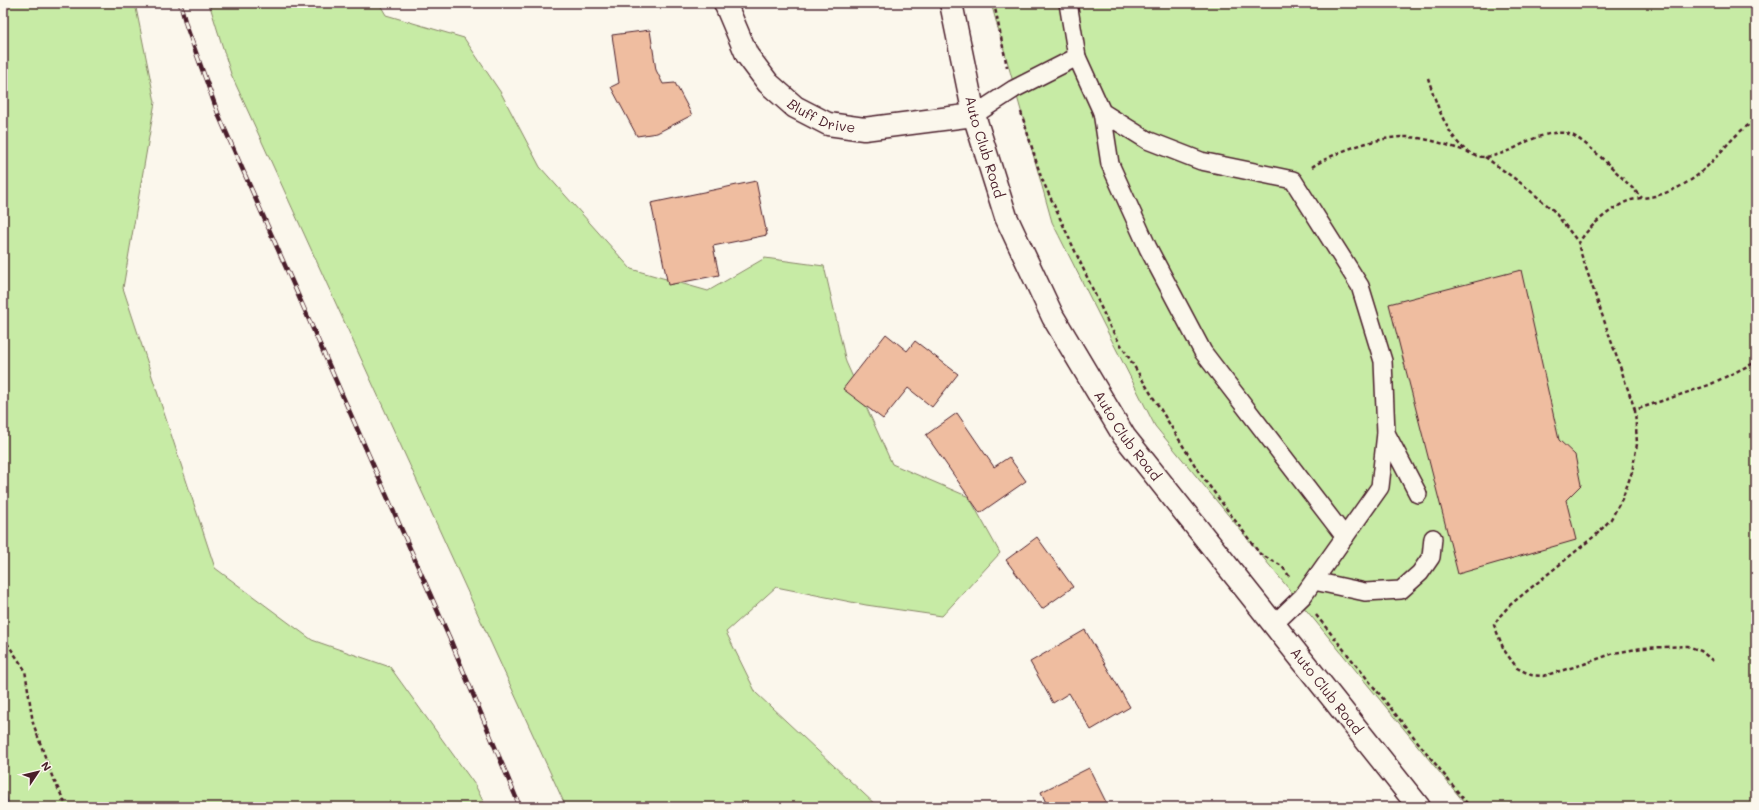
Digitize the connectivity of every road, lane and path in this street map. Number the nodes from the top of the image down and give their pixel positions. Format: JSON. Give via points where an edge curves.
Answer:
{"nodes":[{"id":1,"x":725,"y":3,"type":"edge"},
{"id":2,"x":951,"y":3,"type":"edge"},
{"id":3,"x":994,"y":3,"type":"edge"},
{"id":4,"x":1068,"y":3,"type":"edge"},
{"id":5,"x":1077,"y":57,"type":"junction"},
{"id":6,"x":1428,"y":78,"type":"dead end"},
{"id":7,"x":1014,"y":88,"type":"junction"},
{"id":8,"x":1102,"y":112,"type":"junction"},
{"id":9,"x":974,"y":115,"type":"junction"},
{"id":10,"x":1756,"y":120,"type":"edge"},
{"id":11,"x":1467,"y":152,"type":"junction"},
{"id":12,"x":1484,"y":157,"type":"junction"},
{"id":13,"x":1293,"y":180,"type":"junction"},
{"id":14,"x":1642,"y":198,"type":"junction"},
{"id":15,"x":1579,"y":243,"type":"junction"},
{"id":16,"x":1756,"y":362,"type":"edge"},
{"id":17,"x":1635,"y":410,"type":"junction"},
{"id":18,"x":1386,"y":432,"type":"junction"},
{"id":19,"x":1418,"y":494,"type":"dead end"},
{"id":20,"x":1344,"y":537,"type":"junction"},
{"id":21,"x":1433,"y":538,"type":"dead end"},
{"id":22,"x":1314,"y":581,"type":"junction"},
{"id":23,"x":1303,"y":596,"type":"junction"},
{"id":24,"x":1274,"y":624,"type":"junction"},
{"id":25,"x":3,"y":637,"type":"edge"},
{"id":26,"x":1713,"y":661,"type":"dead end"},
{"id":27,"x":67,"y":807,"type":"edge"},
{"id":28,"x":1420,"y":807,"type":"edge"},
{"id":29,"x":1470,"y":807,"type":"edge"}],
"edges":[{"from":1,"to":9,"type":"street","name":"Bluff Drive","via":[[748,55],[768,83],[795,107],[828,124],[864,130]]},
{"from":2,"to":9,"type":"street","name":"Auto Club Road"},
{"from":3,"to":7,"type":"path","via":[[1005,61]]},
{"from":4,"to":5,"type":"lane"},
{"from":5,"to":7,"type":"lane"},
{"from":5,"to":8,"type":"lane"},
{"from":6,"to":11,"type":"path","via":[[1447,128]]},
{"from":7,"to":9,"type":"lane"},
{"from":7,"to":23,"type":"path","via":[[1041,176],[1110,327],[1199,472],[1260,554],[1282,566]]},
{"from":8,"to":13,"type":"lane","via":[[1147,140],[1201,161]]},
{"from":8,"to":20,"type":"lane","via":[[1110,164],[1148,248],[1204,352]]},
{"from":9,"to":24,"type":"street","name":"Auto Club Road","via":[[1006,217],[1053,317],[1091,384],[1124,436]]},
{"from":10,"to":14,"type":"path","via":[[1734,136],[1708,167],[1691,180],[1676,189]]},
{"from":11,"to":12,"type":"path"},
{"from":11,"to":13,"type":"path","via":[[1437,142],[1408,137],[1376,141],[1324,159]]},
{"from":12,"to":14,"type":"path","via":[[1496,155],[1535,138],[1568,133],[1577,137]]},
{"from":12,"to":15,"type":"path","via":[[1553,210]]},
{"from":13,"to":18,"type":"lane","via":[[1360,286],[1383,360]]},
{"from":14,"to":15,"type":"path","via":[[1629,201],[1612,211],[1581,238]]},
{"from":15,"to":17,"type":"path","via":[[1585,268]]},
{"from":16,"to":17,"type":"path","via":[[1709,385]]},
{"from":17,"to":26,"type":"path","via":[[1637,444],[1632,472],[1623,497],[1610,519],[1596,534],[1510,605],[1494,625],[1497,637],[1517,668],[1531,675],[1543,676],[1614,653],[1642,648],[1688,646],[1701,651]]},
{"from":18,"to":19,"type":"lane"},
{"from":18,"to":20,"type":"lane","via":[[1380,487]]},
{"from":20,"to":22,"type":"lane"},
{"from":21,"to":22,"type":"lane","via":[[1431,558],[1420,573],[1401,590],[1365,592]]},
{"from":22,"to":23,"type":"lane"},
{"from":23,"to":24,"type":"lane"},
{"from":23,"to":29,"type":"path","via":[[1322,624]]},
{"from":24,"to":28,"type":"street","name":"Auto Club Road"},
{"from":25,"to":27,"type":"path","via":[[24,670],[33,723],[52,776]]}]}
